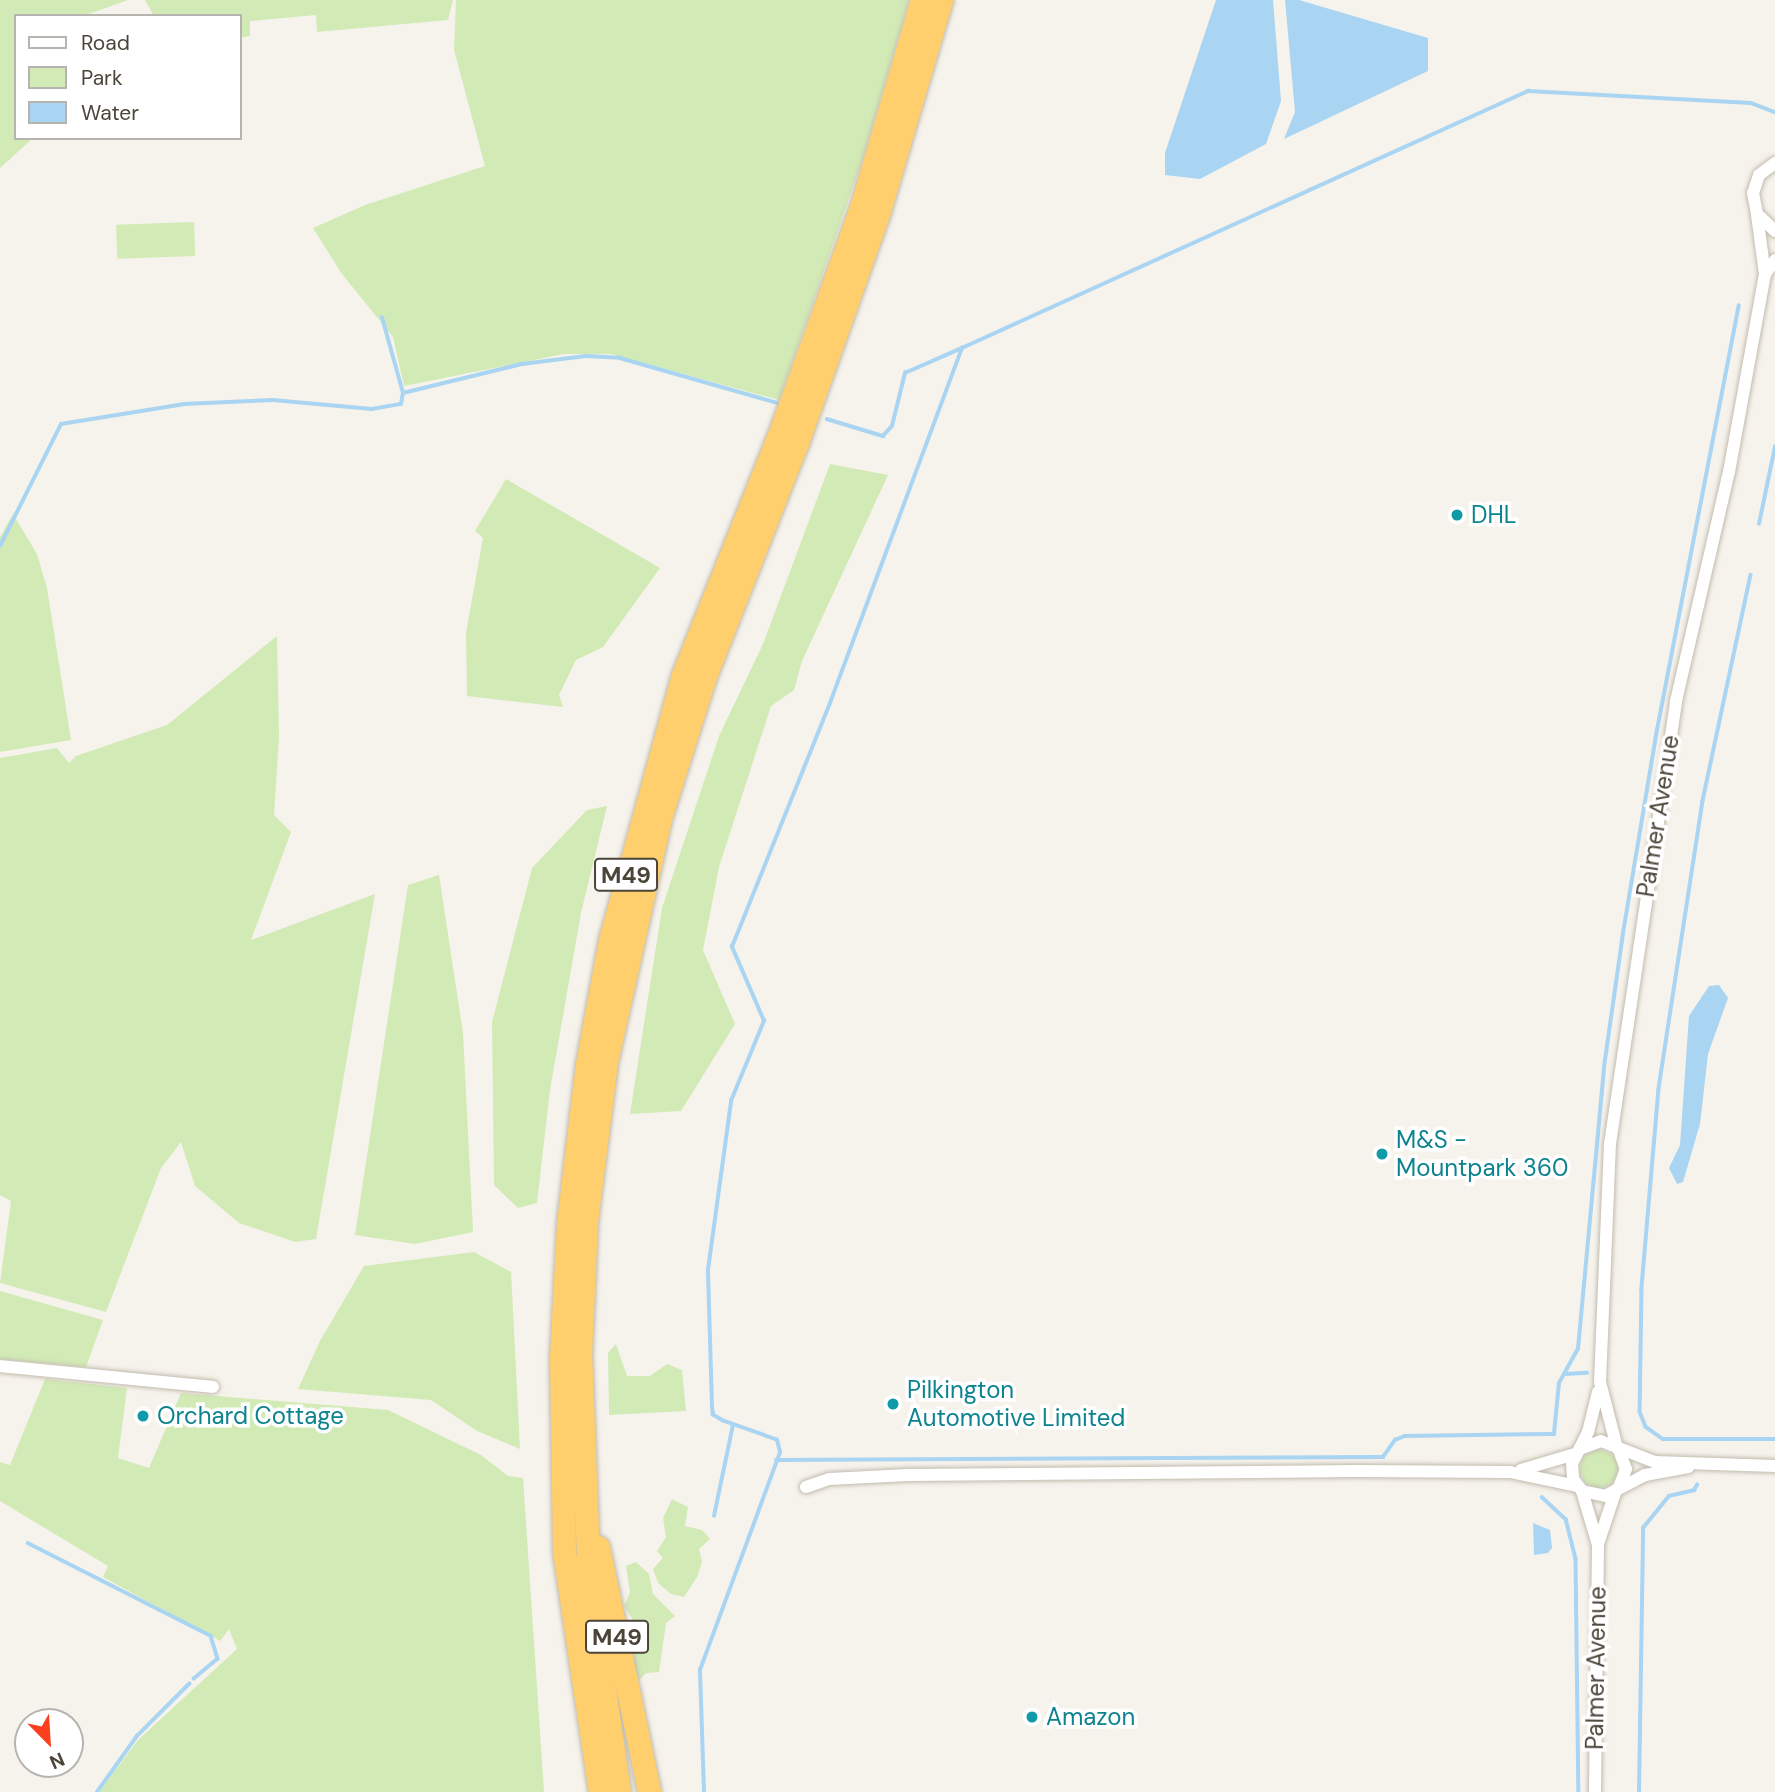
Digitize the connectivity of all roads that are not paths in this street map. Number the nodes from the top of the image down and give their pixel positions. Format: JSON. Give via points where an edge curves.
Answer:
{"nodes":[{"id":1,"x":922,"y":0,"type":"edge"},
{"id":2,"x":942,"y":0,"type":"edge"},
{"id":3,"x":1775,"y":163,"type":"edge"},
{"id":4,"x":1757,"y":214,"type":"junction"},
{"id":5,"x":1775,"y":231,"type":"edge"},
{"id":6,"x":1775,"y":260,"type":"edge"},
{"id":7,"x":1765,"y":274,"type":"junction"},
{"id":8,"x":0,"y":1366,"type":"edge"},
{"id":9,"x":1600,"y":1382,"type":"junction"},
{"id":10,"x":213,"y":1387,"type":"dead end"},
{"id":11,"x":1618,"y":1449,"type":"junction"},
{"id":12,"x":1578,"y":1452,"type":"junction"},
{"id":13,"x":1688,"y":1466,"type":"junction"},
{"id":14,"x":1775,"y":1466,"type":"edge"},
{"id":15,"x":1510,"y":1472,"type":"junction"},
{"id":16,"x":584,"y":1483,"type":"junction"},
{"id":17,"x":806,"y":1487,"type":"dead end"},
{"id":18,"x":1580,"y":1488,"type":"junction"},
{"id":19,"x":1617,"y":1489,"type":"junction"},
{"id":20,"x":1598,"y":1545,"type":"junction"},
{"id":21,"x":564,"y":1551,"type":"junction"},
{"id":22,"x":584,"y":1792,"type":"edge"},
{"id":23,"x":600,"y":1792,"type":"edge"},
{"id":24,"x":619,"y":1792,"type":"edge"},
{"id":25,"x":649,"y":1792,"type":"edge"},
{"id":26,"x":1595,"y":1792,"type":"edge"}],
"edges":[{"from":1,"to":21,"type":"highway","number":"M49","via":[[861,208],[778,438],[684,675],[610,940],[587,1064],[568,1223],[561,1358]]},
{"from":2,"to":16,"type":"highway","number":"M49","via":[[879,211],[797,443],[705,676],[660,818],[629,945],[606,1062],[586,1221],[580,1355]]},
{"from":3,"to":4,"type":"street","via":[[1755,184]]},
{"from":4,"to":5,"type":"street"},
{"from":4,"to":7,"type":"street"},
{"from":6,"to":7,"type":"street","name":"Palmer Avenue"},
{"from":7,"to":9,"type":"street","name":"Palmer Avenue","via":[[1729,472],[1676,701],[1634,974],[1610,1144]]},
{"from":8,"to":10,"type":"street"},
{"from":9,"to":11,"type":"street"},
{"from":9,"to":12,"type":"street"},
{"from":11,"to":12,"type":"street","via":[[1601,1441]]},
{"from":11,"to":13,"type":"street","via":[[1639,1459]]},
{"from":11,"to":19,"type":"street","via":[[1626,1469]]},
{"from":12,"to":15,"type":"street"},
{"from":12,"to":18,"type":"street","via":[[1571,1471]]},
{"from":13,"to":14,"type":"street"},
{"from":13,"to":19,"type":"street","via":[[1645,1475]]},
{"from":15,"to":17,"type":"street","via":[[908,1475],[829,1479]]},
{"from":15,"to":18,"type":"street"},
{"from":16,"to":24,"type":"highway","number":"M49","via":[[589,1585]]},
{"from":16,"to":25,"type":"highway","number":"M49"},
{"from":18,"to":19,"type":"street","via":[[1599,1496]]},
{"from":18,"to":20,"type":"street"},
{"from":19,"to":20,"type":"street"},
{"from":20,"to":26,"type":"street","name":"Palmer Avenue"},
{"from":21,"to":22,"type":"highway","number":"M49","via":[[564,1611]]},
{"from":21,"to":23,"type":"highway","number":"M49"}]}
